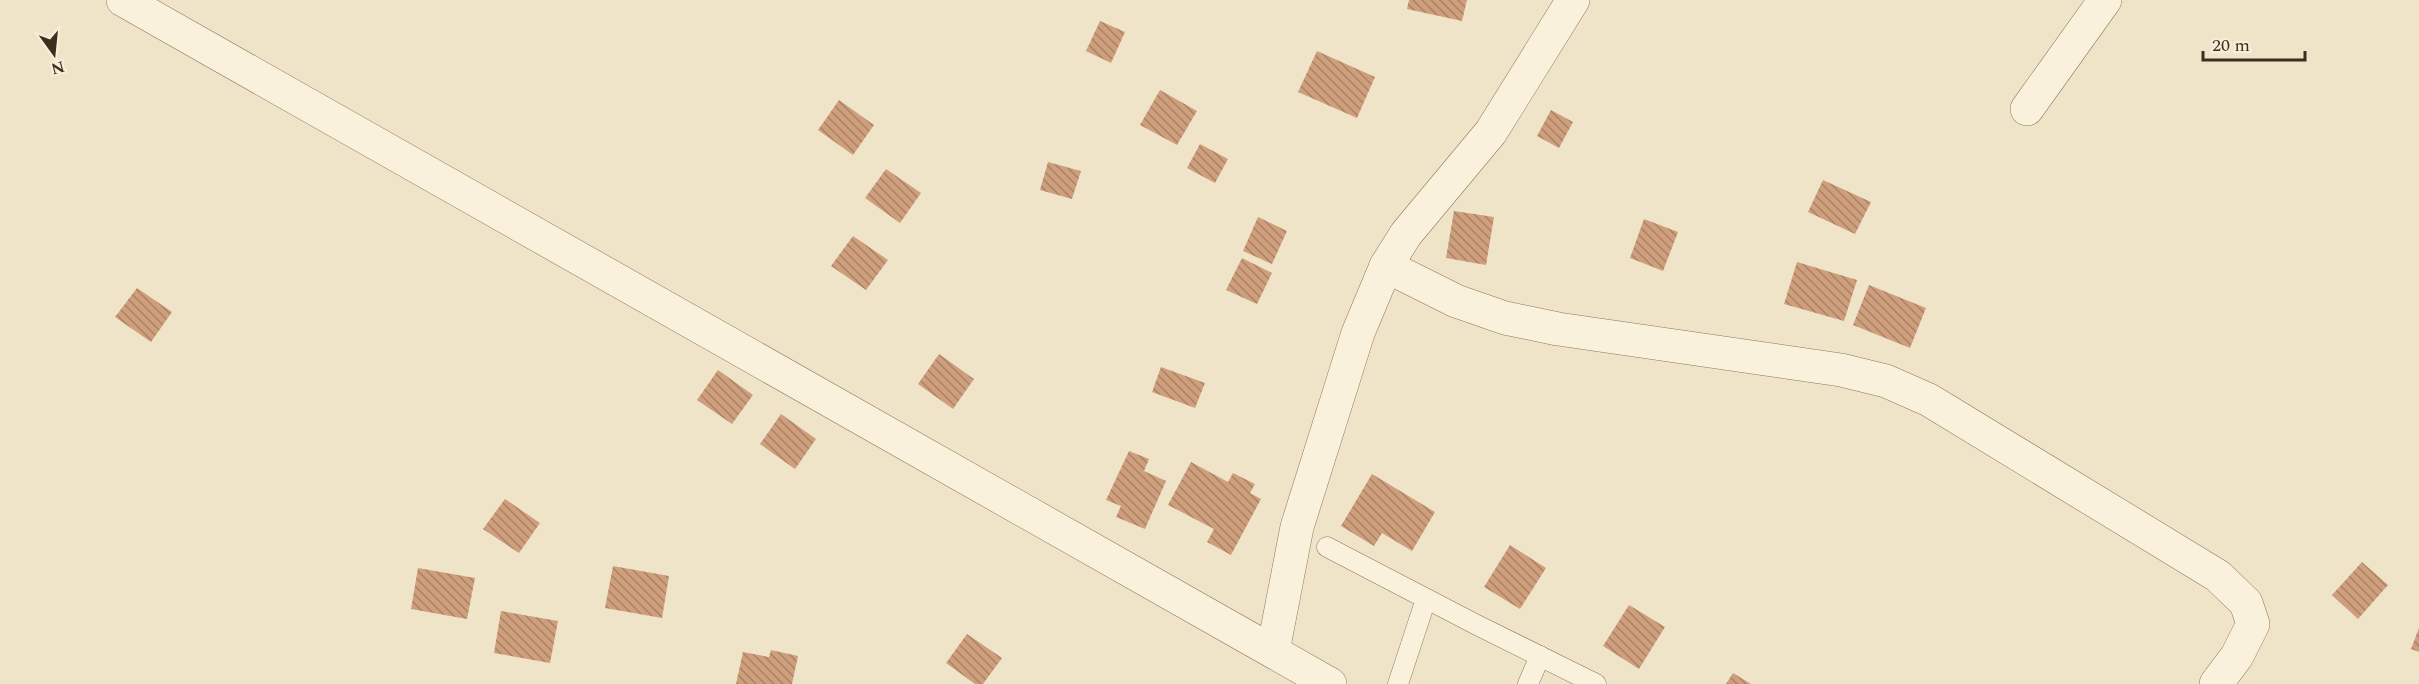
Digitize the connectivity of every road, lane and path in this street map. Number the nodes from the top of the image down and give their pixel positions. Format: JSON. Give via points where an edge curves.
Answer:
{"nodes":[{"id":1,"x":123,"y":0,"type":"edge"},
{"id":2,"x":1573,"y":0,"type":"edge"},
{"id":3,"x":2105,"y":0,"type":"edge"},
{"id":4,"x":2027,"y":109,"type":"dead end"},
{"id":5,"x":1386,"y":266,"type":"junction"},
{"id":6,"x":1327,"y":546,"type":"dead end"},
{"id":7,"x":1426,"y":599,"type":"junction"},
{"id":8,"x":1273,"y":651,"type":"junction"},
{"id":9,"x":1540,"y":656,"type":"junction"},
{"id":10,"x":1330,"y":684,"type":"edge"},
{"id":11,"x":1398,"y":684,"type":"edge"},
{"id":12,"x":1528,"y":684,"type":"edge"},
{"id":13,"x":1596,"y":684,"type":"edge"},
{"id":14,"x":2216,"y":684,"type":"edge"}],
"edges":[{"from":1,"to":8,"type":"street"},
{"from":2,"to":5,"type":"street","via":[[1491,132],[1406,234]]},
{"from":3,"to":4,"type":"street"},
{"from":5,"to":8,"type":"street","via":[[1359,333],[1297,528]]},
{"from":5,"to":14,"type":"street","via":[[1456,301],[1505,318],[1841,370],[1886,381],[1929,400],[2218,576],[2246,603],[2253,624],[2237,656]]},
{"from":6,"to":7,"type":"lane"},
{"from":7,"to":9,"type":"lane"},
{"from":7,"to":11,"type":"lane"},
{"from":8,"to":10,"type":"street"},
{"from":9,"to":12,"type":"lane"},
{"from":9,"to":13,"type":"lane"}]}
